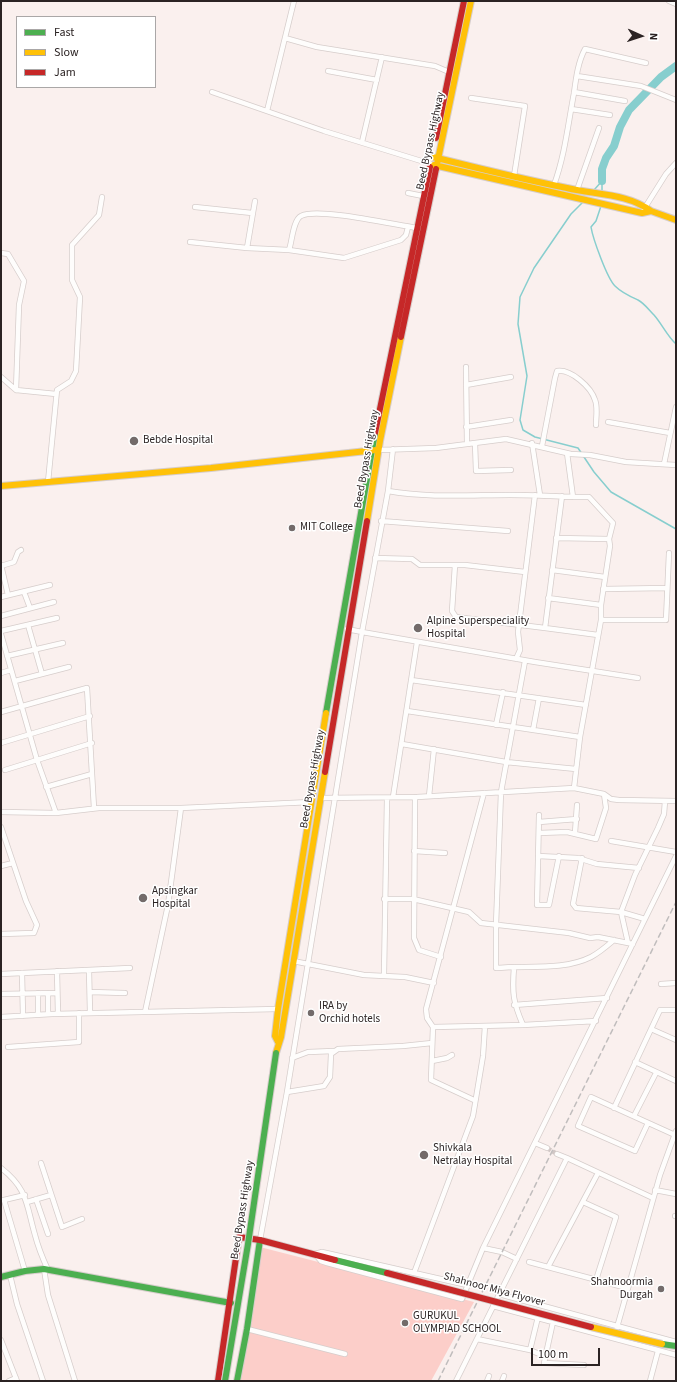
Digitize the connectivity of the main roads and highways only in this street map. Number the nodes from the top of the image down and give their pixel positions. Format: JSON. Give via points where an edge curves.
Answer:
{"nodes":[{"id":1,"x":464,"y":1,"type":"edge"},
{"id":2,"x":471,"y":1,"type":"edge"},
{"id":3,"x":435,"y":158,"type":"junction"},
{"id":4,"x":431,"y":164,"type":"junction"},
{"id":5,"x":651,"y":211,"type":"junction"},
{"id":6,"x":676,"y":220,"type":"edge"},
{"id":7,"x":375,"y":450,"type":"junction"},
{"id":8,"x":1,"y":486,"type":"edge"},
{"id":9,"x":278,"y":1042,"type":"junction"},
{"id":10,"x":260,"y":1240,"type":"junction"},
{"id":11,"x":1,"y":1277,"type":"edge"},
{"id":12,"x":231,"y":1303,"type":"junction"},
{"id":13,"x":668,"y":1346,"type":"junction"},
{"id":14,"x":676,"y":1346,"type":"edge"},
{"id":15,"x":676,"y":1350,"type":"edge"},
{"id":16,"x":218,"y":1381,"type":"edge"},
{"id":17,"x":225,"y":1381,"type":"edge"},
{"id":18,"x":238,"y":1381,"type":"edge"}],
"edges":[{"from":1,"to":3,"type":"main road","name":"Beed Bypass Highway"},
{"from":2,"to":3,"type":"main road","name":"Beed Bypass Highway"},
{"from":3,"to":4,"type":"main road","name":"Beed Bypass Highway"},
{"from":3,"to":5,"type":"main road","via":[[611,196],[646,206]]},
{"from":4,"to":5,"type":"main road","via":[[642,212]]},
{"from":4,"to":7,"type":"main road","name":"Beed Bypass Highway"},
{"from":4,"to":7,"type":"main road","name":"Beed Bypass Highway"},
{"from":5,"to":6,"type":"main road"},
{"from":7,"to":8,"type":"main road"},
{"from":7,"to":9,"type":"main road","name":"Beed Bypass Highway","via":[[348,629],[281,1037]]},
{"from":7,"to":9,"type":"main road","name":"Beed Bypass Highway","via":[[340,628],[311,802],[278,1009],[275,1036]]},
{"from":9,"to":17,"type":"main road","name":"Beed Bypass Highway","bridge":true},
{"from":10,"to":12,"type":"main road","name":"Shahnoor Miya Flyover","via":[[239,1237]]},
{"from":10,"to":13,"type":"main road","name":"Shahnoor Miya Flyover","bridge":true},
{"from":10,"to":18,"type":"main road"},
{"from":11,"to":12,"type":"main road","via":[[24,1271],[46,1270]]},
{"from":12,"to":16,"type":"main road"},
{"from":13,"to":14,"type":"main road","name":"Shahnoor Miya Flyover"},
{"from":13,"to":15,"type":"main road","name":"Shahnoor Miya Flyover"}]}
